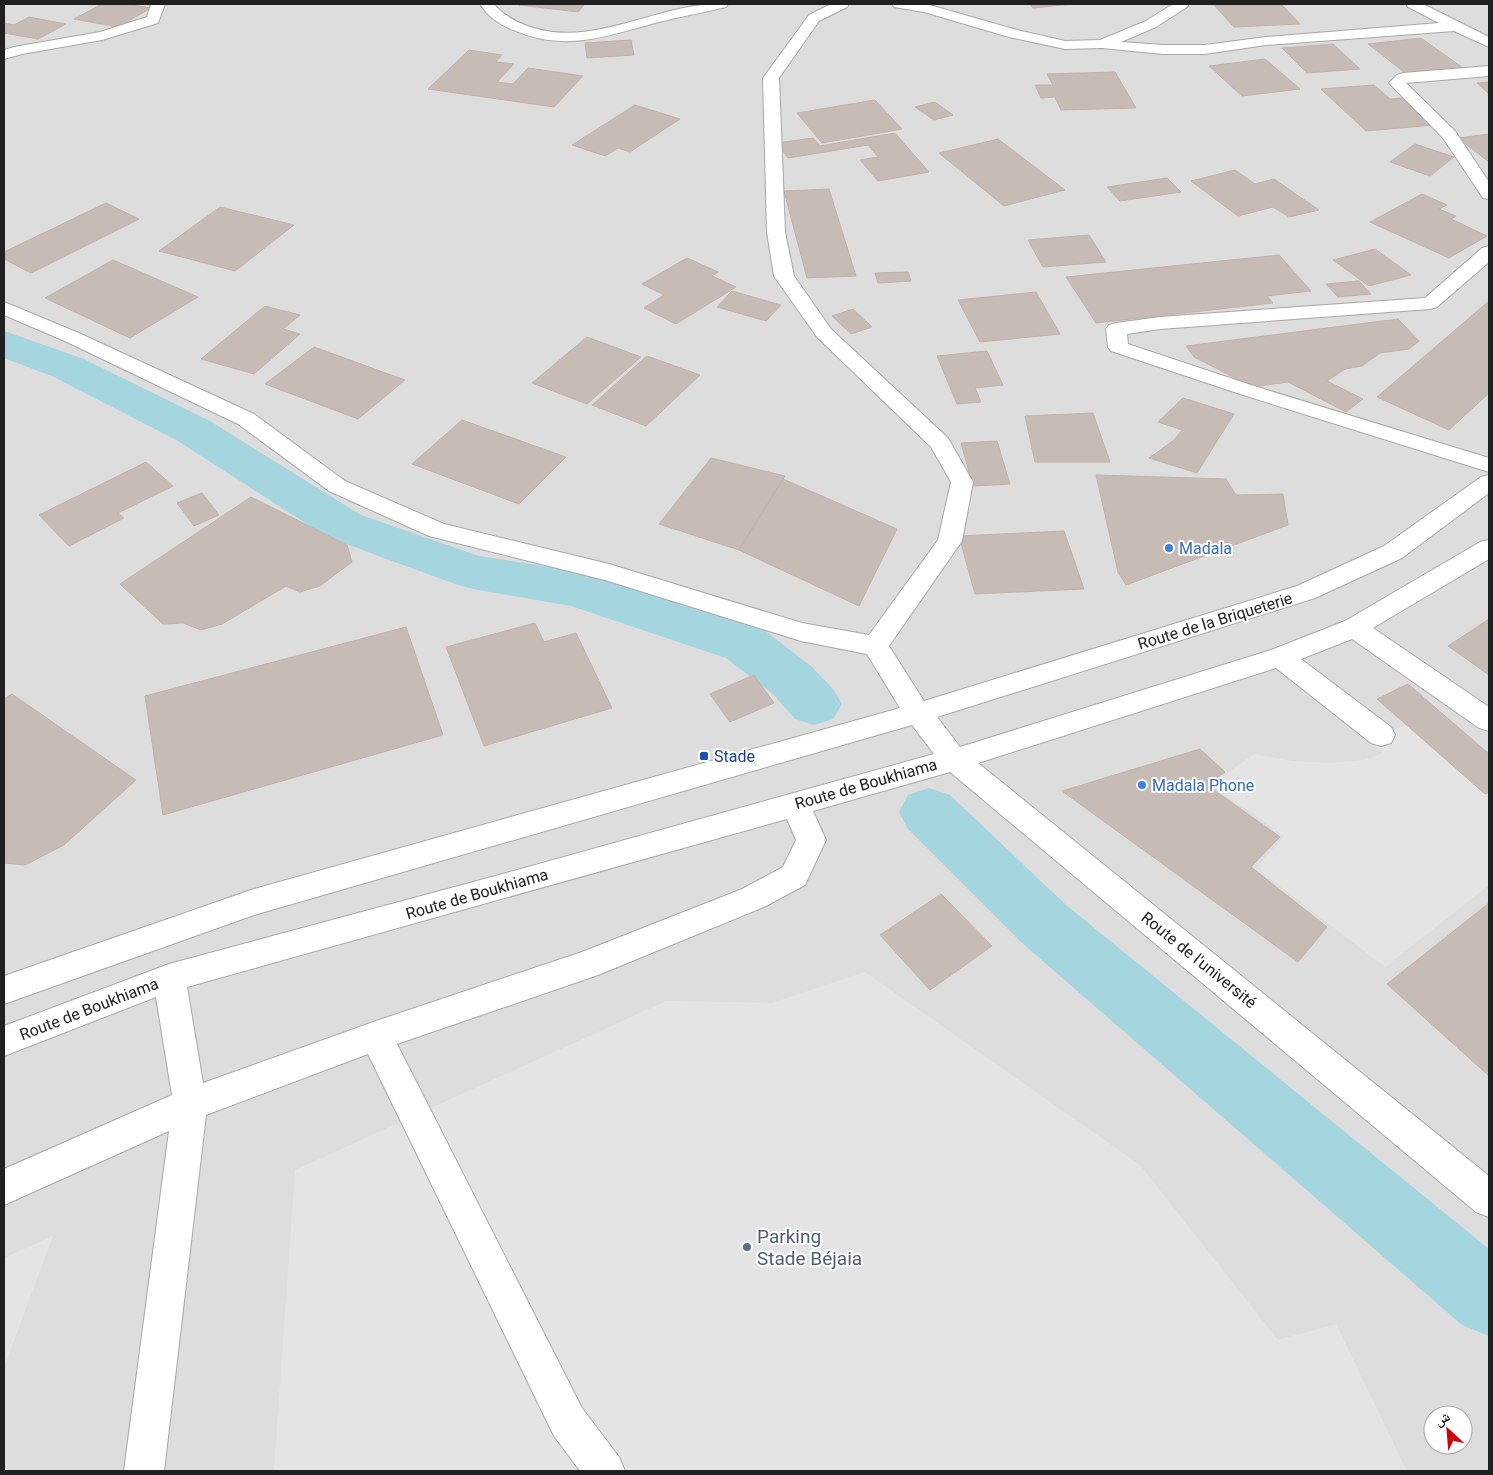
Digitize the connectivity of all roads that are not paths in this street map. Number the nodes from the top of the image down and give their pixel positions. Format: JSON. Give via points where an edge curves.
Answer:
{"nodes":[{"id":1,"x":158,"y":4,"type":"edge"},
{"id":2,"x":487,"y":4,"type":"edge"},
{"id":3,"x":722,"y":4,"type":"edge"},
{"id":4,"x":842,"y":4,"type":"edge"},
{"id":5,"x":899,"y":4,"type":"edge"},
{"id":6,"x":1182,"y":4,"type":"edge"},
{"id":7,"x":1414,"y":4,"type":"edge"},
{"id":8,"x":1457,"y":26,"type":"junction"},
{"id":9,"x":1489,"y":43,"type":"edge"},
{"id":10,"x":1102,"y":44,"type":"junction"},
{"id":11,"x":4,"y":46,"type":"edge"},
{"id":12,"x":19,"y":50,"type":"junction"},
{"id":13,"x":4,"y":55,"type":"edge"},
{"id":14,"x":1489,"y":71,"type":"edge"},
{"id":15,"x":1489,"y":194,"type":"edge"},
{"id":16,"x":1489,"y":252,"type":"edge"},
{"id":17,"x":4,"y":308,"type":"edge"},
{"id":18,"x":1489,"y":465,"type":"edge"},
{"id":19,"x":1489,"y":482,"type":"edge"},
{"id":20,"x":1489,"y":548,"type":"edge"},
{"id":21,"x":1354,"y":628,"type":"junction"},
{"id":22,"x":875,"y":646,"type":"junction"},
{"id":23,"x":1280,"y":657,"type":"junction"},
{"id":24,"x":918,"y":712,"type":"junction"},
{"id":25,"x":1489,"y":721,"type":"edge"},
{"id":26,"x":1381,"y":735,"type":"dead end"},
{"id":27,"x":954,"y":760,"type":"junction"},
{"id":28,"x":795,"y":804,"type":"junction"},
{"id":29,"x":169,"y":978,"type":"junction"},
{"id":30,"x":4,"y":990,"type":"edge"},
{"id":31,"x":376,"y":1036,"type":"junction"},
{"id":32,"x":4,"y":1041,"type":"edge"},
{"id":33,"x":190,"y":1104,"type":"junction"},
{"id":34,"x":4,"y":1187,"type":"edge"},
{"id":35,"x":1489,"y":1199,"type":"edge"},
{"id":36,"x":144,"y":1471,"type":"edge"},
{"id":37,"x":605,"y":1471,"type":"edge"}],
"edges":[{"from":1,"to":12,"type":"street","via":[[153,20],[102,36]]},
{"from":2,"to":3,"type":"street","via":[[494,15],[528,32],[557,38],[595,36]]},
{"from":4,"to":22,"type":"street","via":[[814,18],[771,78],[776,232],[784,276],[824,333],[940,443],[962,482],[950,541]]},
{"from":5,"to":10,"type":"street","via":[[926,8],[1065,45]]},
{"from":6,"to":10,"type":"street","via":[[1151,24]]},
{"from":7,"to":8,"type":"street"},
{"from":8,"to":9,"type":"street"},
{"from":8,"to":10,"type":"street","via":[[1266,41],[1211,49],[1168,50]]},
{"from":11,"to":12,"type":"street"},
{"from":12,"to":13,"type":"street"},
{"from":14,"to":15,"type":"street","via":[[1403,78],[1397,83],[1449,135]]},
{"from":16,"to":18,"type":"street","via":[[1430,303],[1116,329],[1118,347]]},
{"from":17,"to":22,"type":"street","via":[[246,419],[337,486],[437,530],[609,572],[801,632]]},
{"from":19,"to":24,"type":"street","name":"Route de la Briqueterie","via":[[1393,552],[1306,592]]},
{"from":20,"to":21,"type":"street"},
{"from":21,"to":23,"type":"street"},
{"from":21,"to":25,"type":"street"},
{"from":22,"to":24,"type":"street","name":"Route de l'université"},
{"from":23,"to":26,"type":"street"},
{"from":23,"to":27,"type":"street"},
{"from":24,"to":27,"type":"street","name":"Route de l'université"},
{"from":24,"to":30,"type":"street","via":[[254,902]]},
{"from":27,"to":28,"type":"street","name":"Route de Boukhiama"},
{"from":27,"to":35,"type":"street","name":"Route de l'université"},
{"from":28,"to":29,"type":"street","name":"Route de Boukhiama"},
{"from":28,"to":31,"type":"street","via":[[811,840],[794,876],[753,898],[586,965]]},
{"from":29,"to":32,"type":"street","name":"Route de Boukhiama"},
{"from":29,"to":33,"type":"street"},
{"from":31,"to":33,"type":"street"},
{"from":31,"to":37,"type":"street","via":[[568,1422]]},
{"from":33,"to":34,"type":"street"},
{"from":33,"to":36,"type":"street"}]}
